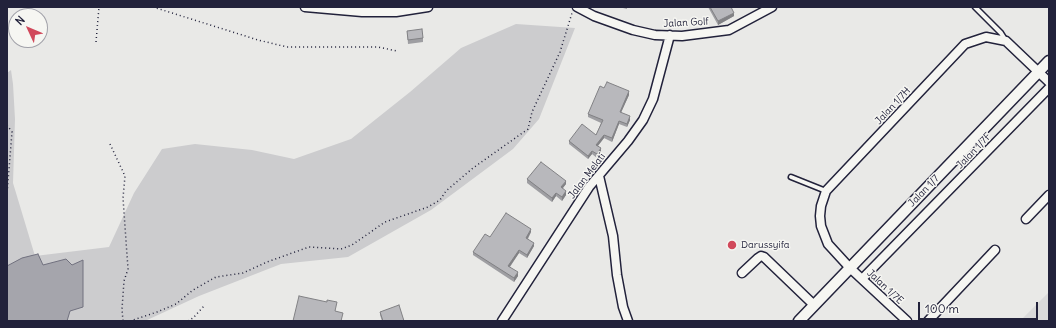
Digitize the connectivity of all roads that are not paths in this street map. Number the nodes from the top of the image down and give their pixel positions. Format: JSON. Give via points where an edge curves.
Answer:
{"nodes":[{"id":1,"x":305,"y":7,"type":"edge"},
{"id":2,"x":428,"y":7,"type":"edge"},
{"id":3,"x":577,"y":7,"type":"edge"},
{"id":4,"x":772,"y":7,"type":"edge"},
{"id":5,"x":975,"y":7,"type":"edge"},
{"id":6,"x":670,"y":35,"type":"junction"},
{"id":7,"x":1006,"y":41,"type":"junction"},
{"id":8,"x":1049,"y":61,"type":"edge"},
{"id":9,"x":1038,"y":71,"type":"junction"},
{"id":10,"x":1049,"y":82,"type":"edge"},
{"id":11,"x":1049,"y":88,"type":"edge"},
{"id":12,"x":599,"y":176,"type":"junction"},
{"id":13,"x":791,"y":177,"type":"dead end"},
{"id":14,"x":826,"y":191,"type":"junction"},
{"id":15,"x":1049,"y":195,"type":"edge"},
{"id":16,"x":1026,"y":219,"type":"dead end"},
{"id":17,"x":995,"y":250,"type":"dead end"},
{"id":18,"x":850,"y":268,"type":"junction"},
{"id":19,"x":742,"y":274,"type":"dead end"},
{"id":20,"x":862,"y":279,"type":"junction"},
{"id":21,"x":814,"y":305,"type":"junction"},
{"id":22,"x":502,"y":321,"type":"edge"},
{"id":23,"x":628,"y":321,"type":"edge"},
{"id":24,"x":799,"y":321,"type":"edge"},
{"id":25,"x":907,"y":321,"type":"edge"},
{"id":26,"x":928,"y":321,"type":"edge"}],
"edges":[{"from":1,"to":2,"type":"street","via":[[383,12]]},
{"from":3,"to":6,"type":"street","name":"Jalan Golf","via":[[633,30],[655,35]]},
{"from":4,"to":6,"type":"street","name":"Jalan Golf","via":[[729,30],[682,36]]},
{"from":5,"to":7,"type":"lane","via":[[1002,33]]},
{"from":6,"to":12,"type":"street","name":"Jalan Melati","via":[[653,99],[628,141]]},
{"from":7,"to":9,"type":"street"},
{"from":7,"to":14,"type":"street","name":"Jalan 1/7H","via":[[986,37],[965,44]]},
{"from":8,"to":9,"type":"street","name":"Jalan 1/7"},
{"from":9,"to":10,"type":"street"},
{"from":9,"to":18,"type":"street","name":"Jalan 1/7"},
{"from":11,"to":20,"type":"street","name":"Jalan 1/7F"},
{"from":12,"to":22,"type":"street","name":"Jalan Melati"},
{"from":12,"to":23,"type":"street","via":[[613,236],[623,307]]},
{"from":13,"to":14,"type":"lane"},
{"from":14,"to":18,"type":"street","name":"Jalan 1/7H","via":[[820,216],[822,231],[828,244]]},
{"from":15,"to":16,"type":"street"},
{"from":17,"to":26,"type":"street"},
{"from":18,"to":20,"type":"street","name":"Jalan 1/7E"},
{"from":18,"to":21,"type":"street","name":"Jalan 1/7"},
{"from":19,"to":21,"type":"street","via":[[758,258],[764,257]]},
{"from":20,"to":25,"type":"street","name":"Jalan 1/7E"},
{"from":21,"to":24,"type":"street","name":"Jalan 1/7"}]}
